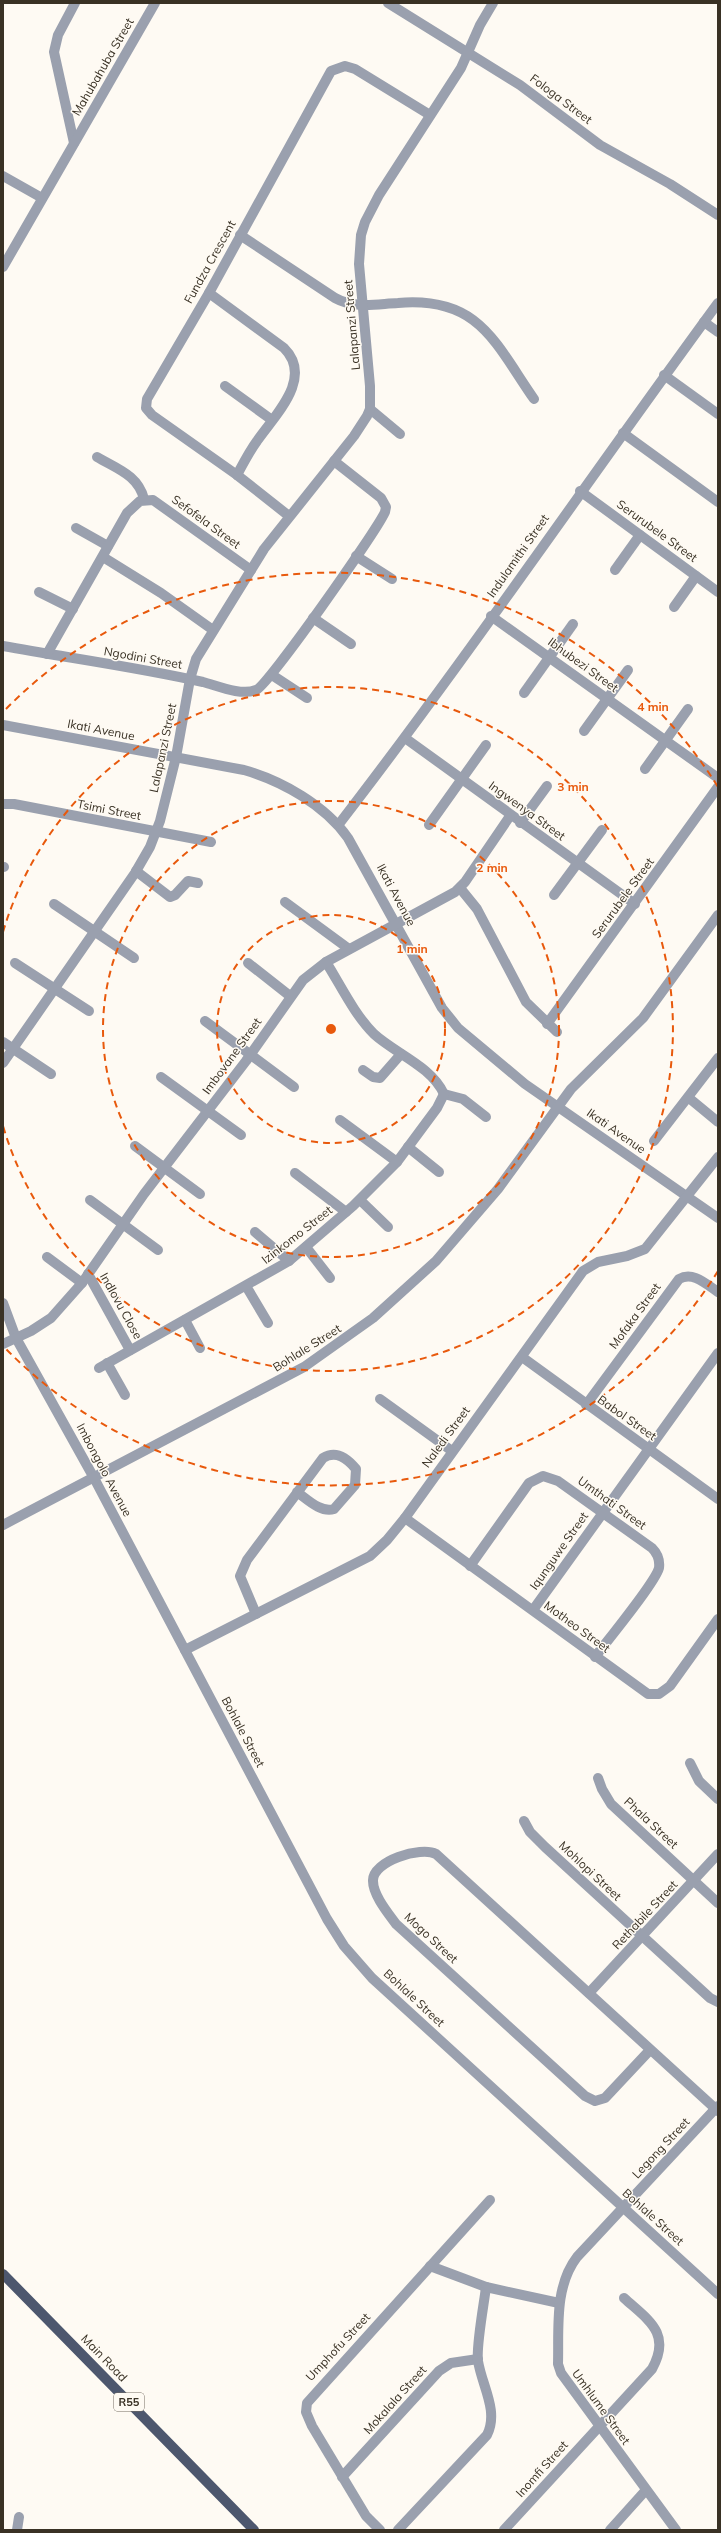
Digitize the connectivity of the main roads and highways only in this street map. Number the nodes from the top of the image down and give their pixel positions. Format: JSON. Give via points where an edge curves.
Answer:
{"nodes":[{"id":1,"x":3,"y":2274,"type":"edge"},
{"id":2,"x":254,"y":2530,"type":"edge"}],
"edges":[{"from":1,"to":2,"type":"main road","name":"Main Road","number":"R55"}]}
